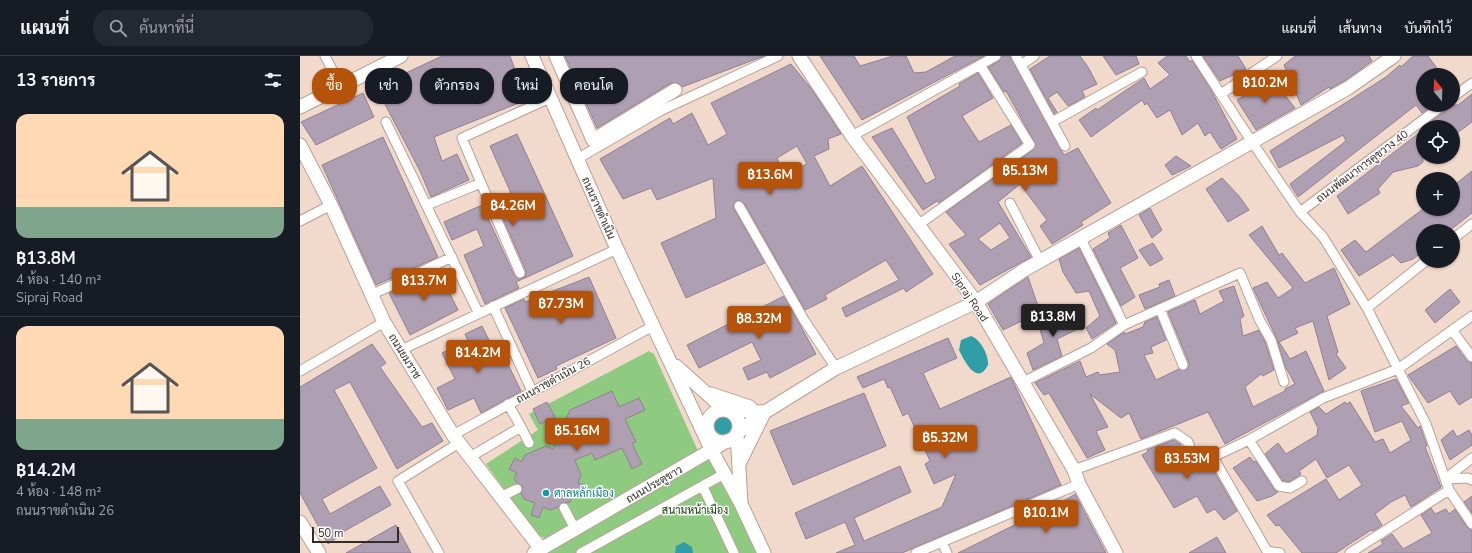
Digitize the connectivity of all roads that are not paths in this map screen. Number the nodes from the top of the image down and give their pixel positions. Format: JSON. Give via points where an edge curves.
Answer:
{"nodes":[{"id":1,"x":325,"y":56,"type":"edge"},
{"id":2,"x":401,"y":56,"type":"edge"},
{"id":3,"x":532,"y":56,"type":"edge"},
{"id":4,"x":556,"y":56,"type":"edge"},
{"id":5,"x":778,"y":56,"type":"edge"},
{"id":6,"x":799,"y":56,"type":"edge"},
{"id":7,"x":996,"y":56,"type":"edge"},
{"id":8,"x":1016,"y":56,"type":"edge"},
{"id":9,"x":1034,"y":56,"type":"edge"},
{"id":10,"x":1196,"y":56,"type":"edge"},
{"id":11,"x":1277,"y":56,"type":"edge"},
{"id":12,"x":1394,"y":56,"type":"edge"},
{"id":13,"x":980,"y":65,"type":"junction"},
{"id":14,"x":1021,"y":65,"type":"junction"},
{"id":15,"x":331,"y":68,"type":"edge"},
{"id":16,"x":537,"y":68,"type":"edge"},
{"id":17,"x":1142,"y":72,"type":"dead end"},
{"id":18,"x":357,"y":78,"type":"edge"},
{"id":19,"x":1472,"y":83,"type":"edge"},
{"id":20,"x":674,"y":90,"type":"dead end"},
{"id":21,"x":1460,"y":92,"type":"edge"},
{"id":22,"x":1220,"y":94,"type":"junction"},
{"id":23,"x":312,"y":101,"type":"edge"},
{"id":24,"x":552,"y":103,"type":"edge"},
{"id":25,"x":537,"y":104,"type":"edge"},
{"id":26,"x":300,"y":107,"type":"edge"},
{"id":27,"x":1434,"y":112,"type":"edge"},
{"id":28,"x":386,"y":122,"type":"dead end"},
{"id":29,"x":1052,"y":122,"type":"junction"},
{"id":30,"x":852,"y":136,"type":"junction"},
{"id":31,"x":1252,"y":142,"type":"junction"},
{"id":32,"x":300,"y":145,"type":"edge"},
{"id":33,"x":1065,"y":146,"type":"dead end"},
{"id":34,"x":577,"y":159,"type":"junction"},
{"id":35,"x":480,"y":183,"type":"junction"},
{"id":36,"x":1010,"y":204,"type":"dead end"},
{"id":37,"x":330,"y":205,"type":"junction"},
{"id":38,"x":427,"y":205,"type":"junction"},
{"id":39,"x":739,"y":206,"type":"dead end"},
{"id":40,"x":1300,"y":212,"type":"junction"},
{"id":41,"x":300,"y":221,"type":"edge"},
{"id":42,"x":1472,"y":224,"type":"edge"},
{"id":43,"x":918,"y":225,"type":"junction"},
{"id":44,"x":1460,"y":233,"type":"edge"},
{"id":45,"x":1081,"y":239,"type":"junction"},
{"id":46,"x":617,"y":249,"type":"junction"},
{"id":47,"x":452,"y":257,"type":"junction"},
{"id":48,"x":1040,"y":261,"type":"junction"},
{"id":49,"x":1417,"y":268,"type":"edge"},
{"id":50,"x":520,"y":273,"type":"dead end"},
{"id":51,"x":371,"y":295,"type":"junction"},
{"id":52,"x":976,"y":302,"type":"junction"},
{"id":53,"x":493,"y":306,"type":"junction"},
{"id":54,"x":1367,"y":308,"type":"junction"},
{"id":55,"x":1160,"y":309,"type":"junction"},
{"id":56,"x":478,"y":312,"type":"junction"},
{"id":57,"x":1472,"y":316,"type":"edge"},
{"id":58,"x":384,"y":322,"type":"junction"},
{"id":59,"x":1124,"y":325,"type":"junction"},
{"id":60,"x":653,"y":326,"type":"junction"},
{"id":61,"x":1452,"y":330,"type":"junction"},
{"id":62,"x":401,"y":350,"type":"junction"},
{"id":63,"x":1472,"y":357,"type":"edge"},
{"id":64,"x":669,"y":359,"type":"junction"},
{"id":65,"x":1183,"y":365,"type":"dead end"},
{"id":66,"x":836,"y":368,"type":"junction"},
{"id":67,"x":1398,"y":369,"type":"junction"},
{"id":68,"x":300,"y":371,"type":"edge"},
{"id":69,"x":1023,"y":382,"type":"junction"},
{"id":70,"x":1284,"y":382,"type":"dead end"},
{"id":71,"x":532,"y":390,"type":"junction"},
{"id":72,"x":704,"y":392,"type":"junction"},
{"id":73,"x":508,"y":404,"type":"junction"},
{"id":74,"x":719,"y":412,"type":"junction"},
{"id":75,"x":765,"y":412,"type":"junction"},
{"id":76,"x":697,"y":420,"type":"junction"},
{"id":77,"x":521,"y":427,"type":"junction"},
{"id":78,"x":732,"y":437,"type":"junction"},
{"id":79,"x":456,"y":439,"type":"junction"},
{"id":80,"x":1249,"y":440,"type":"junction"},
{"id":81,"x":529,"y":443,"type":"dead end"},
{"id":82,"x":712,"y":451,"type":"junction"},
{"id":83,"x":470,"y":457,"type":"junction"},
{"id":84,"x":1213,"y":457,"type":"junction"},
{"id":85,"x":1472,"y":458,"type":"edge"},
{"id":86,"x":738,"y":465,"type":"junction"},
{"id":87,"x":1074,"y":470,"type":"junction"},
{"id":88,"x":724,"y":474,"type":"junction"},
{"id":89,"x":1445,"y":479,"type":"junction"},
{"id":90,"x":1472,"y":480,"type":"edge"},
{"id":91,"x":1302,"y":481,"type":"dead end"},
{"id":92,"x":1080,"y":484,"type":"junction"},
{"id":93,"x":703,"y":487,"type":"junction"},
{"id":94,"x":517,"y":489,"type":"dead end"},
{"id":95,"x":1449,"y":490,"type":"junction"},
{"id":96,"x":500,"y":497,"type":"junction"},
{"id":97,"x":741,"y":504,"type":"junction"},
{"id":98,"x":564,"y":508,"type":"dead end"},
{"id":99,"x":300,"y":522,"type":"edge"},
{"id":100,"x":1472,"y":524,"type":"edge"},
{"id":101,"x":575,"y":529,"type":"junction"},
{"id":102,"x":942,"y":542,"type":"junction"},
{"id":103,"x":538,"y":551,"type":"edge"},
{"id":104,"x":319,"y":553,"type":"edge"},
{"id":105,"x":439,"y":553,"type":"edge"},
{"id":106,"x":581,"y":553,"type":"edge"},
{"id":107,"x":734,"y":553,"type":"edge"},
{"id":108,"x":764,"y":553,"type":"edge"},
{"id":109,"x":916,"y":553,"type":"edge"},
{"id":110,"x":947,"y":553,"type":"edge"},
{"id":111,"x":1116,"y":553,"type":"edge"},
{"id":112,"x":1280,"y":553,"type":"edge"},
{"id":113,"x":1350,"y":553,"type":"edge"}],
"edges":[{"from":1,"to":15,"type":"street"},
{"from":2,"to":18,"type":"street"},
{"from":3,"to":16,"type":"street","name":"ถนนราขดำเนิน"},
{"from":4,"to":20,"type":"street","via":[[593,140]]},
{"from":5,"to":34,"type":"street","via":[[660,111]]},
{"from":6,"to":30,"type":"street","name":"Sipraj Road"},
{"from":7,"to":13,"type":"street"},
{"from":8,"to":14,"type":"street"},
{"from":9,"to":14,"type":"street"},
{"from":10,"to":22,"type":"street"},
{"from":11,"to":22,"type":"street"},
{"from":12,"to":31,"type":"street","name":"ถนนประตูขาว","via":[[1348,88]]},
{"from":13,"to":30,"type":"street"},
{"from":13,"to":43,"type":"street","via":[[1030,145]]},
{"from":14,"to":29,"type":"street"},
{"from":17,"to":29,"type":"street"},
{"from":19,"to":21,"type":"street"},
{"from":22,"to":31,"type":"street"},
{"from":23,"to":26,"type":"street"},
{"from":24,"to":34,"type":"street","name":"ถนนราขดำเนิน"},
{"from":25,"to":35,"type":"street","via":[[462,138]]},
{"from":27,"to":40,"type":"street","name":"ถนนพัฒนาการคูขวาง 40"},
{"from":28,"to":38,"type":"street"},
{"from":29,"to":33,"type":"street"},
{"from":30,"to":43,"type":"street","name":"Sipraj Road"},
{"from":31,"to":40,"type":"street"},
{"from":31,"to":45,"type":"street","name":"ถนนประตูขาว"},
{"from":32,"to":37,"type":"street","name":"ถนนยมราช"},
{"from":34,"to":46,"type":"street","name":"ถนนราขดำเนิน"},
{"from":35,"to":38,"type":"street"},
{"from":35,"to":50,"type":"street"},
{"from":36,"to":48,"type":"street"},
{"from":37,"to":41,"type":"street"},
{"from":37,"to":51,"type":"street","name":"ถนนยมราช"},
{"from":38,"to":47,"type":"street"},
{"from":39,"to":66,"type":"street","via":[[804,320]]},
{"from":40,"to":54,"type":"street","via":[[1322,237]]},
{"from":42,"to":44,"type":"street"},
{"from":43,"to":52,"type":"street","name":"Sipraj Road"},
{"from":45,"to":48,"type":"street","name":"ถนนประตูขาว"},
{"from":45,"to":59,"type":"street"},
{"from":46,"to":53,"type":"street"},
{"from":46,"to":60,"type":"street","name":"ถนนราขดำเนิน"},
{"from":47,"to":51,"type":"street"},
{"from":47,"to":56,"type":"street"},
{"from":48,"to":52,"type":"street","name":"ถนนประตูขาว"},
{"from":49,"to":54,"type":"street"},
{"from":51,"to":58,"type":"street","name":"ถนนยมราช"},
{"from":52,"to":66,"type":"street","name":"ถนนประตูขาว"},
{"from":52,"to":69,"type":"street","name":"Sipraj Road"},
{"from":53,"to":56,"type":"street"},
{"from":53,"to":71,"type":"street"},
{"from":54,"to":67,"type":"street"},
{"from":55,"to":59,"type":"street"},
{"from":55,"to":65,"type":"street"},
{"from":55,"to":70,"type":"street","via":[[1240,273],[1260,321],[1272,340]]},
{"from":56,"to":62,"type":"street"},
{"from":57,"to":61,"type":"street"},
{"from":58,"to":62,"type":"street","name":"ถนนยมราช"},
{"from":58,"to":68,"type":"street"},
{"from":59,"to":69,"type":"street","via":[[1091,348]]},
{"from":60,"to":64,"type":"street","name":"ถนนราขดำเนิน"},
{"from":60,"to":71,"type":"street","name":"ถนนราขดำเนิน 26"},
{"from":61,"to":63,"type":"street"},
{"from":61,"to":67,"type":"street"},
{"from":62,"to":79,"type":"street","name":"ถนนยมราช"},
{"from":64,"to":72,"type":"street","name":"ถนนราขดำเนิน"},
{"from":64,"to":76,"type":"street","name":"ถนนราขดำเนิน"},
{"from":66,"to":75,"type":"street","name":"ถนนประตูขาว"},
{"from":67,"to":80,"type":"street","via":[[1323,398]]},
{"from":67,"to":89,"type":"street","via":[[1426,424]]},
{"from":69,"to":87,"type":"street","name":"Sipraj Road"},
{"from":71,"to":73,"type":"street","name":"ถนนราขดำเนิน 26"},
{"from":72,"to":74,"type":"street","name":"ถนนราขดำเนิน"},
{"from":72,"to":75,"type":"street"},
{"from":73,"to":77,"type":"street"},
{"from":73,"to":79,"type":"street","name":"ถนนราขดำเนิน 26"},
{"from":74,"to":75,"type":"street"},
{"from":74,"to":76,"type":"street"},
{"from":74,"to":78,"type":"street","via":[[730,412],[737,419],[739,428]]},
{"from":74,"to":78,"type":"street","via":[[708,422],[710,435],[717,440]]},
{"from":75,"to":78,"type":"street","name":"ถนนประตูขาว"},
{"from":75,"to":86,"type":"street"},
{"from":76,"to":82,"type":"street","name":"ถนนราขดำเนิน"},
{"from":77,"to":81,"type":"street"},
{"from":77,"to":83,"type":"street"},
{"from":78,"to":82,"type":"street","name":"ถนนประตูขาว"},
{"from":78,"to":86,"type":"street","name":"ถนนราขดำเนิน"},
{"from":79,"to":83,"type":"street","name":"ถนนยมราช"},
{"from":79,"to":105,"type":"street","name":"ถนนราขดำเนิน 26","via":[[398,481]]},
{"from":80,"to":84,"type":"street"},
{"from":80,"to":91,"type":"street","via":[[1280,486],[1290,488]]},
{"from":82,"to":88,"type":"street","name":"ถนนราขดำเนิน"},
{"from":82,"to":101,"type":"street","name":"ถนนประตูขาว"},
{"from":83,"to":96,"type":"street","name":"ถนนยมราช"},
{"from":84,"to":87,"type":"street","via":[[1195,461],[1188,442],[1175,433]]},
{"from":84,"to":112,"type":"street","via":[[1267,551]]},
{"from":85,"to":89,"type":"street"},
{"from":86,"to":97,"type":"street","name":"ถนนราขดำเนิน"},
{"from":87,"to":92,"type":"street","name":"Sipraj Road"},
{"from":88,"to":93,"type":"street"},
{"from":88,"to":97,"type":"street","name":"ถนนราขดำเนิน"},
{"from":89,"to":90,"type":"street"},
{"from":89,"to":95,"type":"street"},
{"from":92,"to":102,"type":"street"},
{"from":92,"to":111,"type":"street","name":"Sipraj Road"},
{"from":93,"to":106,"type":"street"},
{"from":93,"to":107,"type":"street"},
{"from":94,"to":96,"type":"street"},
{"from":95,"to":100,"type":"street"},
{"from":95,"to":113,"type":"street"},
{"from":96,"to":103,"type":"street","name":"ถนนยมราช"},
{"from":97,"to":108,"type":"street","name":"ถนนราขดำเนิน"},
{"from":98,"to":101,"type":"street"},
{"from":99,"to":104,"type":"street"},
{"from":101,"to":103,"type":"street","name":"ถนนประตูขาว"},
{"from":102,"to":109,"type":"street"},
{"from":102,"to":110,"type":"street"}]}
